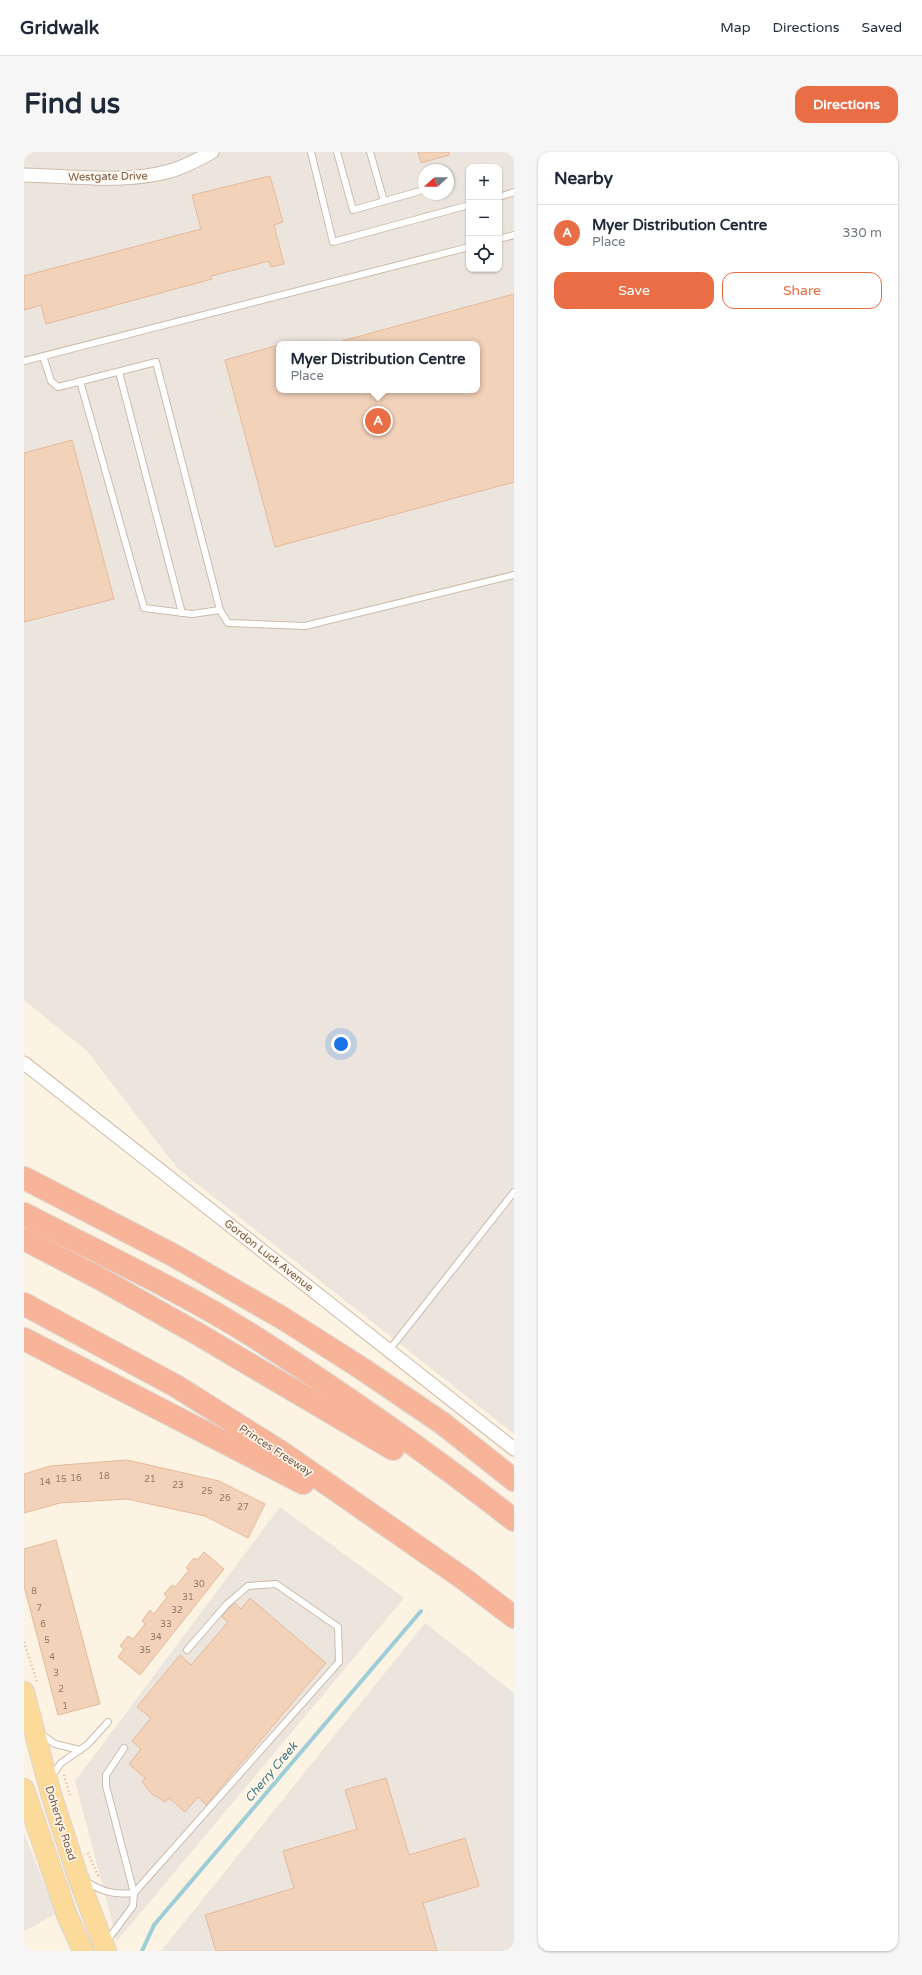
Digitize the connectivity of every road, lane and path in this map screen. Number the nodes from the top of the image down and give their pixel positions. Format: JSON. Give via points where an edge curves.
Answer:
{"nodes":[{"id":1,"x":212,"y":152,"type":"edge"},
{"id":2,"x":310,"y":152,"type":"edge"},
{"id":3,"x":337,"y":152,"type":"edge"},
{"id":4,"x":370,"y":152,"type":"edge"},
{"id":5,"x":24,"y":175,"type":"edge"},
{"id":6,"x":418,"y":191,"type":"edge"},
{"id":7,"x":514,"y":192,"type":"edge"},
{"id":8,"x":502,"y":196,"type":"edge"},
{"id":9,"x":384,"y":201,"type":"junction"},
{"id":10,"x":466,"y":206,"type":"edge"},
{"id":11,"x":514,"y":235,"type":"edge"},
{"id":12,"x":502,"y":238,"type":"edge"},
{"id":13,"x":466,"y":247,"type":"edge"},
{"id":14,"x":43,"y":356,"type":"junction"},
{"id":15,"x":24,"y":361,"type":"edge"},
{"id":16,"x":119,"y":372,"type":"junction"},
{"id":17,"x":80,"y":381,"type":"junction"},
{"id":18,"x":514,"y":575,"type":"edge"},
{"id":19,"x":220,"y":610,"type":"junction"},
{"id":20,"x":182,"y":613,"type":"junction"},
{"id":21,"x":24,"y":1063,"type":"edge"},
{"id":22,"x":24,"y":1178,"type":"edge"},
{"id":23,"x":514,"y":1192,"type":"edge"},
{"id":24,"x":24,"y":1214,"type":"edge"},
{"id":25,"x":27,"y":1240,"type":"edge"},
{"id":26,"x":24,"y":1304,"type":"edge"},
{"id":27,"x":24,"y":1339,"type":"edge"},
{"id":28,"x":390,"y":1349,"type":"junction"},
{"id":29,"x":514,"y":1449,"type":"edge"},
{"id":30,"x":514,"y":1480,"type":"edge"},
{"id":31,"x":514,"y":1520,"type":"edge"},
{"id":32,"x":514,"y":1529,"type":"edge"},
{"id":33,"x":464,"y":1579,"type":"junction"},
{"id":34,"x":514,"y":1618,"type":"edge"},
{"id":35,"x":24,"y":1642,"type":"edge"},
{"id":36,"x":187,"y":1650,"type":"dead end"},
{"id":37,"x":32,"y":1691,"type":"edge"},
{"id":38,"x":108,"y":1722,"type":"dead end"},
{"id":39,"x":33,"y":1725,"type":"junction"},
{"id":40,"x":124,"y":1748,"type":"dead end"},
{"id":41,"x":80,"y":1750,"type":"junction"},
{"id":42,"x":61,"y":1763,"type":"junction"},
{"id":43,"x":48,"y":1783,"type":"junction"},
{"id":44,"x":24,"y":1789,"type":"edge"},
{"id":45,"x":70,"y":1798,"type":"dead end"},
{"id":46,"x":86,"y":1846,"type":"dead end"},
{"id":47,"x":78,"y":1876,"type":"junction"},
{"id":48,"x":102,"y":1890,"type":"junction"},
{"id":49,"x":134,"y":1893,"type":"junction"},
{"id":50,"x":105,"y":1948,"type":"edge"},
{"id":51,"x":83,"y":1951,"type":"edge"}],
"edges":[{"from":1,"to":5,"type":"street","name":"Westgate Drive","via":[[172,170],[143,176],[117,178]]},
{"from":2,"to":10,"type":"lane","via":[[333,242]]},
{"from":3,"to":9,"type":"lane","via":[[353,210]]},
{"from":4,"to":9,"type":"lane"},
{"from":6,"to":9,"type":"lane"},
{"from":7,"to":8,"type":"lane"},
{"from":11,"to":12,"type":"lane"},
{"from":13,"to":14,"type":"lane"},
{"from":14,"to":15,"type":"lane"},
{"from":14,"to":17,"type":"lane","via":[[51,381],[58,387]]},
{"from":16,"to":17,"type":"lane"},
{"from":16,"to":19,"type":"lane","via":[[156,362]]},
{"from":16,"to":20,"type":"lane"},
{"from":17,"to":20,"type":"lane","via":[[144,608]]},
{"from":18,"to":19,"type":"lane","via":[[305,626],[228,623]]},
{"from":19,"to":20,"type":"lane"},
{"from":21,"to":28,"type":"street","name":"Gordon Luck Avenue"},
{"from":22,"to":30,"type":"highway","via":[[173,1255],[284,1319],[442,1423]]},
{"from":23,"to":28,"type":"lane"},
{"from":24,"to":31,"type":"highway","via":[[185,1297],[252,1336],[458,1476]]},
{"from":25,"to":32,"type":"highway","via":[[112,1285],[369,1433]]},
{"from":26,"to":33,"type":"highway","name":"Princes Freeway","via":[[176,1386],[284,1454]]},
{"from":27,"to":33,"type":"highway","via":[[320,1492]]},
{"from":28,"to":29,"type":"street","name":"Gordon Luck Avenue"},
{"from":33,"to":34,"type":"highway","name":"Princes Freeway"},
{"from":35,"to":37,"type":"path"},
{"from":36,"to":49,"type":"lane","via":[[227,1604],[248,1586],[276,1584],[338,1627],[339,1662]]},
{"from":37,"to":39,"type":"main road","name":"Dohertys Road"},
{"from":38,"to":41,"type":"lane"},
{"from":39,"to":41,"type":"lane","via":[[46,1739],[55,1744]]},
{"from":39,"to":43,"type":"main road","name":"Dohertys Road"},
{"from":40,"to":49,"type":"lane","via":[[106,1775],[106,1786]]},
{"from":41,"to":42,"type":"lane"},
{"from":42,"to":43,"type":"lane"},
{"from":42,"to":45,"type":"path"},
{"from":43,"to":47,"type":"main road","name":"Dohertys Road"},
{"from":44,"to":51,"type":"main road","via":[[67,1915]]},
{"from":46,"to":48,"type":"path"},
{"from":47,"to":48,"type":"lane"},
{"from":47,"to":50,"type":"main road","name":"Dohertys Road"},
{"from":48,"to":49,"type":"lane","via":[[117,1895]]},
{"from":49,"to":50,"type":"lane","via":[[133,1906]]}]}
